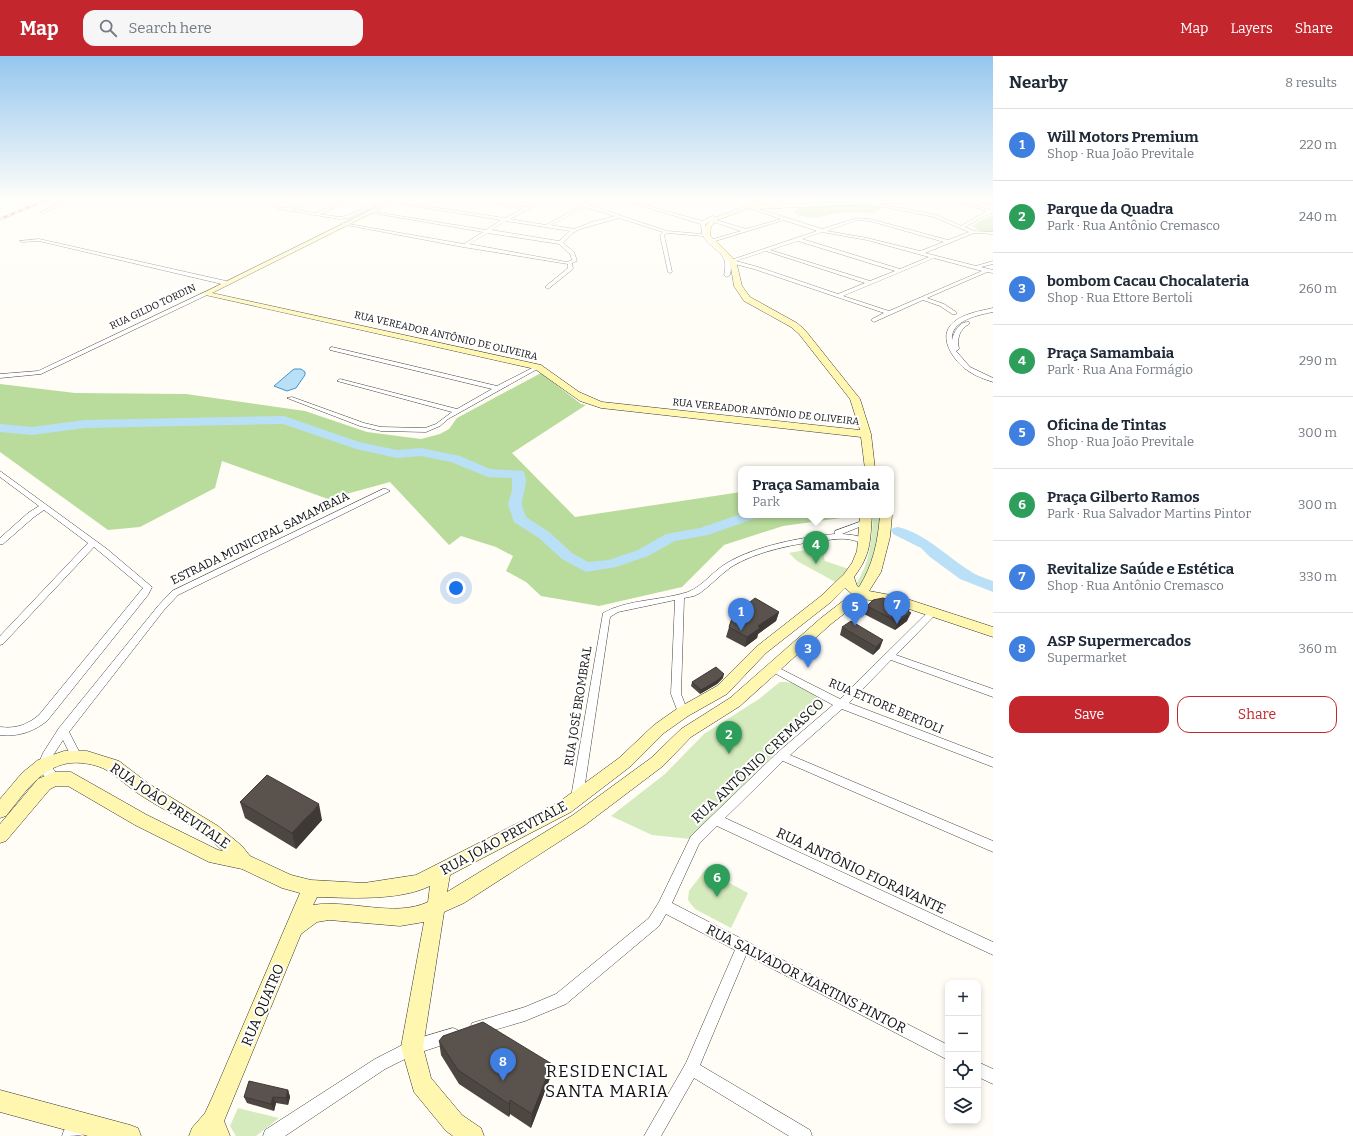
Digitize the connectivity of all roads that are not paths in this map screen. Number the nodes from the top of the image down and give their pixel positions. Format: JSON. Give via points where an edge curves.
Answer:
{"nodes":[{"id":1,"x":81,"y":249,"type":"edge"},
{"id":2,"x":88,"y":249,"type":"edge"},
{"id":3,"x":293,"y":249,"type":"edge"},
{"id":4,"x":484,"y":249,"type":"edge"},
{"id":5,"x":568,"y":249,"type":"edge"},
{"id":6,"x":665,"y":249,"type":"edge"},
{"id":7,"x":718,"y":249,"type":"edge"},
{"id":8,"x":722,"y":249,"type":"edge"},
{"id":9,"x":831,"y":249,"type":"edge"},
{"id":10,"x":911,"y":249,"type":"edge"},
{"id":11,"x":929,"y":249,"type":"edge"},
{"id":12,"x":766,"y":250,"type":"joint"},
{"id":13,"x":922,"y":252,"type":"junction"},
{"id":14,"x":935,"y":256,"type":"junction"},
{"id":15,"x":733,"y":262,"type":"junction"},
{"id":16,"x":993,"y":262,"type":"edge"},
{"id":17,"x":570,"y":263,"type":"junction"},
{"id":18,"x":978,"y":267,"type":"junction"},
{"id":19,"x":899,"y":270,"type":"junction"},
{"id":20,"x":987,"y":270,"type":"junction"},
{"id":21,"x":670,"y":272,"type":"dead end"},
{"id":22,"x":993,"y":272,"type":"edge"},
{"id":23,"x":727,"y":275,"type":"dead end"},
{"id":24,"x":228,"y":282,"type":"junction"},
{"id":25,"x":868,"y":282,"type":"junction"},
{"id":26,"x":548,"y":287,"type":"dead end"},
{"id":27,"x":205,"y":294,"type":"junction"},
{"id":28,"x":838,"y":296,"type":"junction"},
{"id":29,"x":921,"y":298,"type":"junction"},
{"id":30,"x":992,"y":312,"type":"edge"},
{"id":31,"x":888,"y":313,"type":"junction"},
{"id":32,"x":954,"y":313,"type":"dead end"},
{"id":33,"x":874,"y":320,"type":"dead end"},
{"id":34,"x":332,"y":349,"type":"dead end"},
{"id":35,"x":538,"y":367,"type":"junction"},
{"id":36,"x":0,"y":376,"type":"edge"},
{"id":37,"x":993,"y":379,"type":"edge"},
{"id":38,"x":340,"y":381,"type":"dead end"},
{"id":39,"x":498,"y":388,"type":"junction"},
{"id":40,"x":290,"y":398,"type":"dead end"},
{"id":41,"x":457,"y":411,"type":"junction"},
{"id":42,"x":866,"y":434,"type":"junction"},
{"id":43,"x":870,"y":466,"type":"edge"},
{"id":44,"x":0,"y":473,"type":"edge"},
{"id":45,"x":386,"y":491,"type":"dead end"},
{"id":46,"x":44,"y":506,"type":"junction"},
{"id":47,"x":886,"y":518,"type":"edge"},
{"id":48,"x":866,"y":519,"type":"edge"},
{"id":49,"x":823,"y":537,"type":"junction"},
{"id":50,"x":864,"y":541,"type":"junction"},
{"id":51,"x":0,"y":542,"type":"edge"},
{"id":52,"x":93,"y":543,"type":"junction"},
{"id":53,"x":848,"y":578,"type":"junction"},
{"id":54,"x":870,"y":581,"type":"junction"},
{"id":55,"x":861,"y":594,"type":"junction"},
{"id":56,"x":680,"y":597,"type":"junction"},
{"id":57,"x":896,"y":600,"type":"junction"},
{"id":58,"x":933,"y":612,"type":"junction"},
{"id":59,"x":993,"y":632,"type":"edge"},
{"id":60,"x":0,"y":642,"type":"edge"},
{"id":61,"x":890,"y":656,"type":"junction"},
{"id":62,"x":772,"y":668,"type":"junction"},
{"id":63,"x":993,"y":693,"type":"edge"},
{"id":64,"x":841,"y":704,"type":"junction"},
{"id":65,"x":683,"y":712,"type":"junction"},
{"id":66,"x":0,"y":731,"type":"edge"},
{"id":67,"x":63,"y":731,"type":"junction"},
{"id":68,"x":781,"y":756,"type":"junction"},
{"id":69,"x":77,"y":757,"type":"junction"},
{"id":70,"x":993,"y":763,"type":"edge"},
{"id":71,"x":44,"y":765,"type":"junction"},
{"id":72,"x":54,"y":779,"type":"junction"},
{"id":73,"x":577,"y":797,"type":"junction"},
{"id":74,"x":0,"y":811,"type":"edge"},
{"id":75,"x":717,"y":820,"type":"junction"},
{"id":76,"x":0,"y":836,"type":"edge"},
{"id":77,"x":993,"y":847,"type":"edge"},
{"id":78,"x":244,"y":862,"type":"junction"},
{"id":79,"x":442,"y":871,"type":"junction"},
{"id":80,"x":311,"y":888,"type":"junction"},
{"id":81,"x":664,"y":906,"type":"junction"},
{"id":82,"x":436,"y":907,"type":"junction"},
{"id":83,"x":296,"y":926,"type":"junction"},
{"id":84,"x":743,"y":946,"type":"junction"},
{"id":85,"x":993,"y":949,"type":"edge"},
{"id":86,"x":412,"y":1047,"type":"junction"},
{"id":87,"x":946,"y":1052,"type":"edge"},
{"id":88,"x":691,"y":1068,"type":"junction"},
{"id":89,"x":981,"y":1070,"type":"edge"},
{"id":90,"x":993,"y":1076,"type":"edge"},
{"id":91,"x":0,"y":1101,"type":"edge"},
{"id":92,"x":89,"y":1125,"type":"junction"},
{"id":93,"x":210,"y":1131,"type":"edge"},
{"id":94,"x":470,"y":1135,"type":"edge"},
{"id":95,"x":70,"y":1136,"type":"edge"},
{"id":96,"x":130,"y":1136,"type":"edge"},
{"id":97,"x":271,"y":1136,"type":"edge"},
{"id":98,"x":652,"y":1136,"type":"edge"},
{"id":99,"x":804,"y":1136,"type":"edge"}],
"edges":[{"from":1,"to":24,"type":"street"},
{"from":2,"to":24,"type":"street"},
{"from":3,"to":24,"type":"main road","name":"RUA GILDO TORDIN"},
{"from":4,"to":17,"type":"street"},
{"from":5,"to":17,"type":"street","via":[[575,257],[575,261]]},
{"from":6,"to":21,"type":"street"},
{"from":7,"to":23,"type":"street","via":[[728,261]]},
{"from":8,"to":15,"type":"main road"},
{"from":9,"to":19,"type":"street"},
{"from":10,"to":13,"type":"street"},
{"from":11,"to":13,"type":"street"},
{"from":12,"to":15,"type":"street"},
{"from":12,"to":25,"type":"street"},
{"from":13,"to":14,"type":"street"},
{"from":14,"to":18,"type":"street"},
{"from":14,"to":19,"type":"street"},
{"from":15,"to":28,"type":"street"},
{"from":15,"to":42,"type":"main road","via":[[738,286],[747,299],[802,332],[855,399]]},
{"from":16,"to":18,"type":"street"},
{"from":17,"to":26,"type":"street","via":[[571,268]]},
{"from":18,"to":20,"type":"street"},
{"from":19,"to":25,"type":"street"},
{"from":20,"to":22,"type":"street"},
{"from":20,"to":29,"type":"street"},
{"from":24,"to":27,"type":"main road","name":"RUA GILDO TORDIN"},
{"from":25,"to":28,"type":"street"},
{"from":27,"to":35,"type":"main road","name":"RUA VEREADOR ANTÔNIO DE OLIVEIRA"},
{"from":27,"to":36,"type":"street","name":"RUA GILDO TORDIN","via":[[38,373]]},
{"from":28,"to":31,"type":"street"},
{"from":29,"to":31,"type":"street"},
{"from":29,"to":32,"type":"street","via":[[942,305]]},
{"from":30,"to":37,"type":"street","via":[[959,328],[954,340],[956,348],[966,360]]},
{"from":31,"to":33,"type":"street"},
{"from":34,"to":39,"type":"street"},
{"from":35,"to":39,"type":"street"},
{"from":35,"to":42,"type":"main road","name":"RUA VEREADOR ANTÔNIO DE OLIVEIRA","via":[[582,399],[601,405]]},
{"from":38,"to":41,"type":"street"},
{"from":39,"to":41,"type":"street"},
{"from":40,"to":41,"type":"street","via":[[362,426],[380,429],[426,430],[438,425]]},
{"from":42,"to":43,"type":"main road"},
{"from":44,"to":46,"type":"street"},
{"from":45,"to":67,"type":"street","name":"ESTRADA MUNICIPAL SAMAMBAIA","via":[[175,593]]},
{"from":46,"to":51,"type":"street"},
{"from":46,"to":52,"type":"street"},
{"from":47,"to":54,"type":"main road","name":"RUA JOÃO PREVITALE","via":[[884,536]]},
{"from":48,"to":49,"type":"street","name":"RUA JOÃO PREVITALE"},
{"from":48,"to":50,"type":"main road","name":"RUA JOÃO PREVITALE"},
{"from":49,"to":50,"type":"street","via":[[850,536]]},
{"from":49,"to":56,"type":"street","via":[[742,558],[730,564],[699,589]]},
{"from":50,"to":53,"type":"main road","name":"RUA JOÃO PREVITALE","via":[[858,563]]},
{"from":52,"to":60,"type":"street"},
{"from":52,"to":66,"type":"street","via":[[148,587],[43,718],[18,732]]},
{"from":53,"to":55,"type":"main road","via":[[851,588]]},
{"from":53,"to":65,"type":"main road","name":"RUA JOÃO PREVITALE","via":[[826,599],[761,650],[722,690]]},
{"from":54,"to":55,"type":"main road","name":"RUA JOÃO PREVITALE"},
{"from":54,"to":57,"type":"main road"},
{"from":55,"to":57,"type":"main road"},
{"from":55,"to":62,"type":"main road","name":"RUA JOÃO PREVITALE"},
{"from":56,"to":65,"type":"street","via":[[676,694]]},
{"from":56,"to":73,"type":"street","name":"RUA JOSÉ BROMBRAL","via":[[615,610],[605,619]]},
{"from":57,"to":58,"type":"main road"},
{"from":58,"to":59,"type":"main road"},
{"from":58,"to":61,"type":"street","name":"RUA ANTÔNIO CREMASCO"},
{"from":61,"to":63,"type":"street"},
{"from":61,"to":64,"type":"street","name":"RUA ANTÔNIO CREMASCO"},
{"from":62,"to":64,"type":"street","name":"RUA ETTORE BERTOLI"},
{"from":62,"to":82,"type":"main road","name":"RUA JOÃO PREVITALE","via":[[735,702],[686,733],[658,762],[579,820]]},
{"from":64,"to":68,"type":"street","name":"RUA ANTÔNIO CREMASCO"},
{"from":64,"to":70,"type":"street","name":"RUA ETTORE BERTOLI"},
{"from":65,"to":73,"type":"main road","name":"RUA JOÃO PREVITALE","via":[[659,729],[625,762]]},
{"from":67,"to":69,"type":"street"},
{"from":67,"to":71,"type":"street","name":"ESTRADA MUNICIPAL SAMAMBAIA"},
{"from":68,"to":75,"type":"street","name":"RUA ANTÔNIO CREMASCO"},
{"from":68,"to":77,"type":"street"},
{"from":69,"to":71,"type":"main road","name":"RUA JOÃO PREVITALE","via":[[64,757]]},
{"from":69,"to":78,"type":"main road","name":"RUA JOÃO PREVITALE","via":[[111,764],[143,789],[211,831],[236,850]]},
{"from":71,"to":72,"type":"street"},
{"from":71,"to":74,"type":"main road","name":"RUA JOÃO PREVITALE","via":[[23,783]]},
{"from":72,"to":76,"type":"main road","via":[[36,792]]},
{"from":72,"to":78,"type":"main road","name":"RUA JOÃO PREVITALE","via":[[71,779],[141,820],[215,857]]},
{"from":73,"to":79,"type":"main road","name":"RUA JOÃO PREVITALE","via":[[565,807]]},
{"from":75,"to":81,"type":"street","name":"RUA ANTÔNIO CREMASCO","via":[[695,840]]},
{"from":75,"to":85,"type":"street","name":"RUA ANTÔNIO FIORAVANTE"},
{"from":78,"to":80,"type":"main road","name":"RUA JOÃO PREVITALE","via":[[288,882]]},
{"from":79,"to":80,"type":"main road","name":"RUA JOÃO PREVITALE","via":[[418,883],[393,888],[364,891]]},
{"from":79,"to":82,"type":"main road"},
{"from":80,"to":83,"type":"main road","name":"RUA QUATRO"},
{"from":81,"to":84,"type":"street","name":"RUA SALVADOR MARTINS PINTOR"},
{"from":81,"to":86,"type":"street","name":"RUA ANTÔNIO CREMASCO","via":[[654,922],[561,999],[525,1014]]},
{"from":82,"to":83,"type":"main road","name":"RUA JOÃO PREVITALE","via":[[421,914],[400,917],[329,911],[313,914]]},
{"from":82,"to":86,"type":"main road"},
{"from":83,"to":93,"type":"main road","name":"RUA QUATRO"},
{"from":84,"to":87,"type":"street","name":"RUA SALVADOR MARTINS PINTOR"},
{"from":84,"to":88,"type":"street"},
{"from":86,"to":94,"type":"main road","via":[[422,1084],[454,1122]]},
{"from":86,"to":97,"type":"street","name":"RUA ANTÔNIO CREMASCO","via":[[380,1064]]},
{"from":88,"to":98,"type":"street"},
{"from":88,"to":99,"type":"street"},
{"from":89,"to":90,"type":"street"},
{"from":91,"to":92,"type":"main road"},
{"from":92,"to":95,"type":"street"},
{"from":92,"to":96,"type":"main road"}]}
